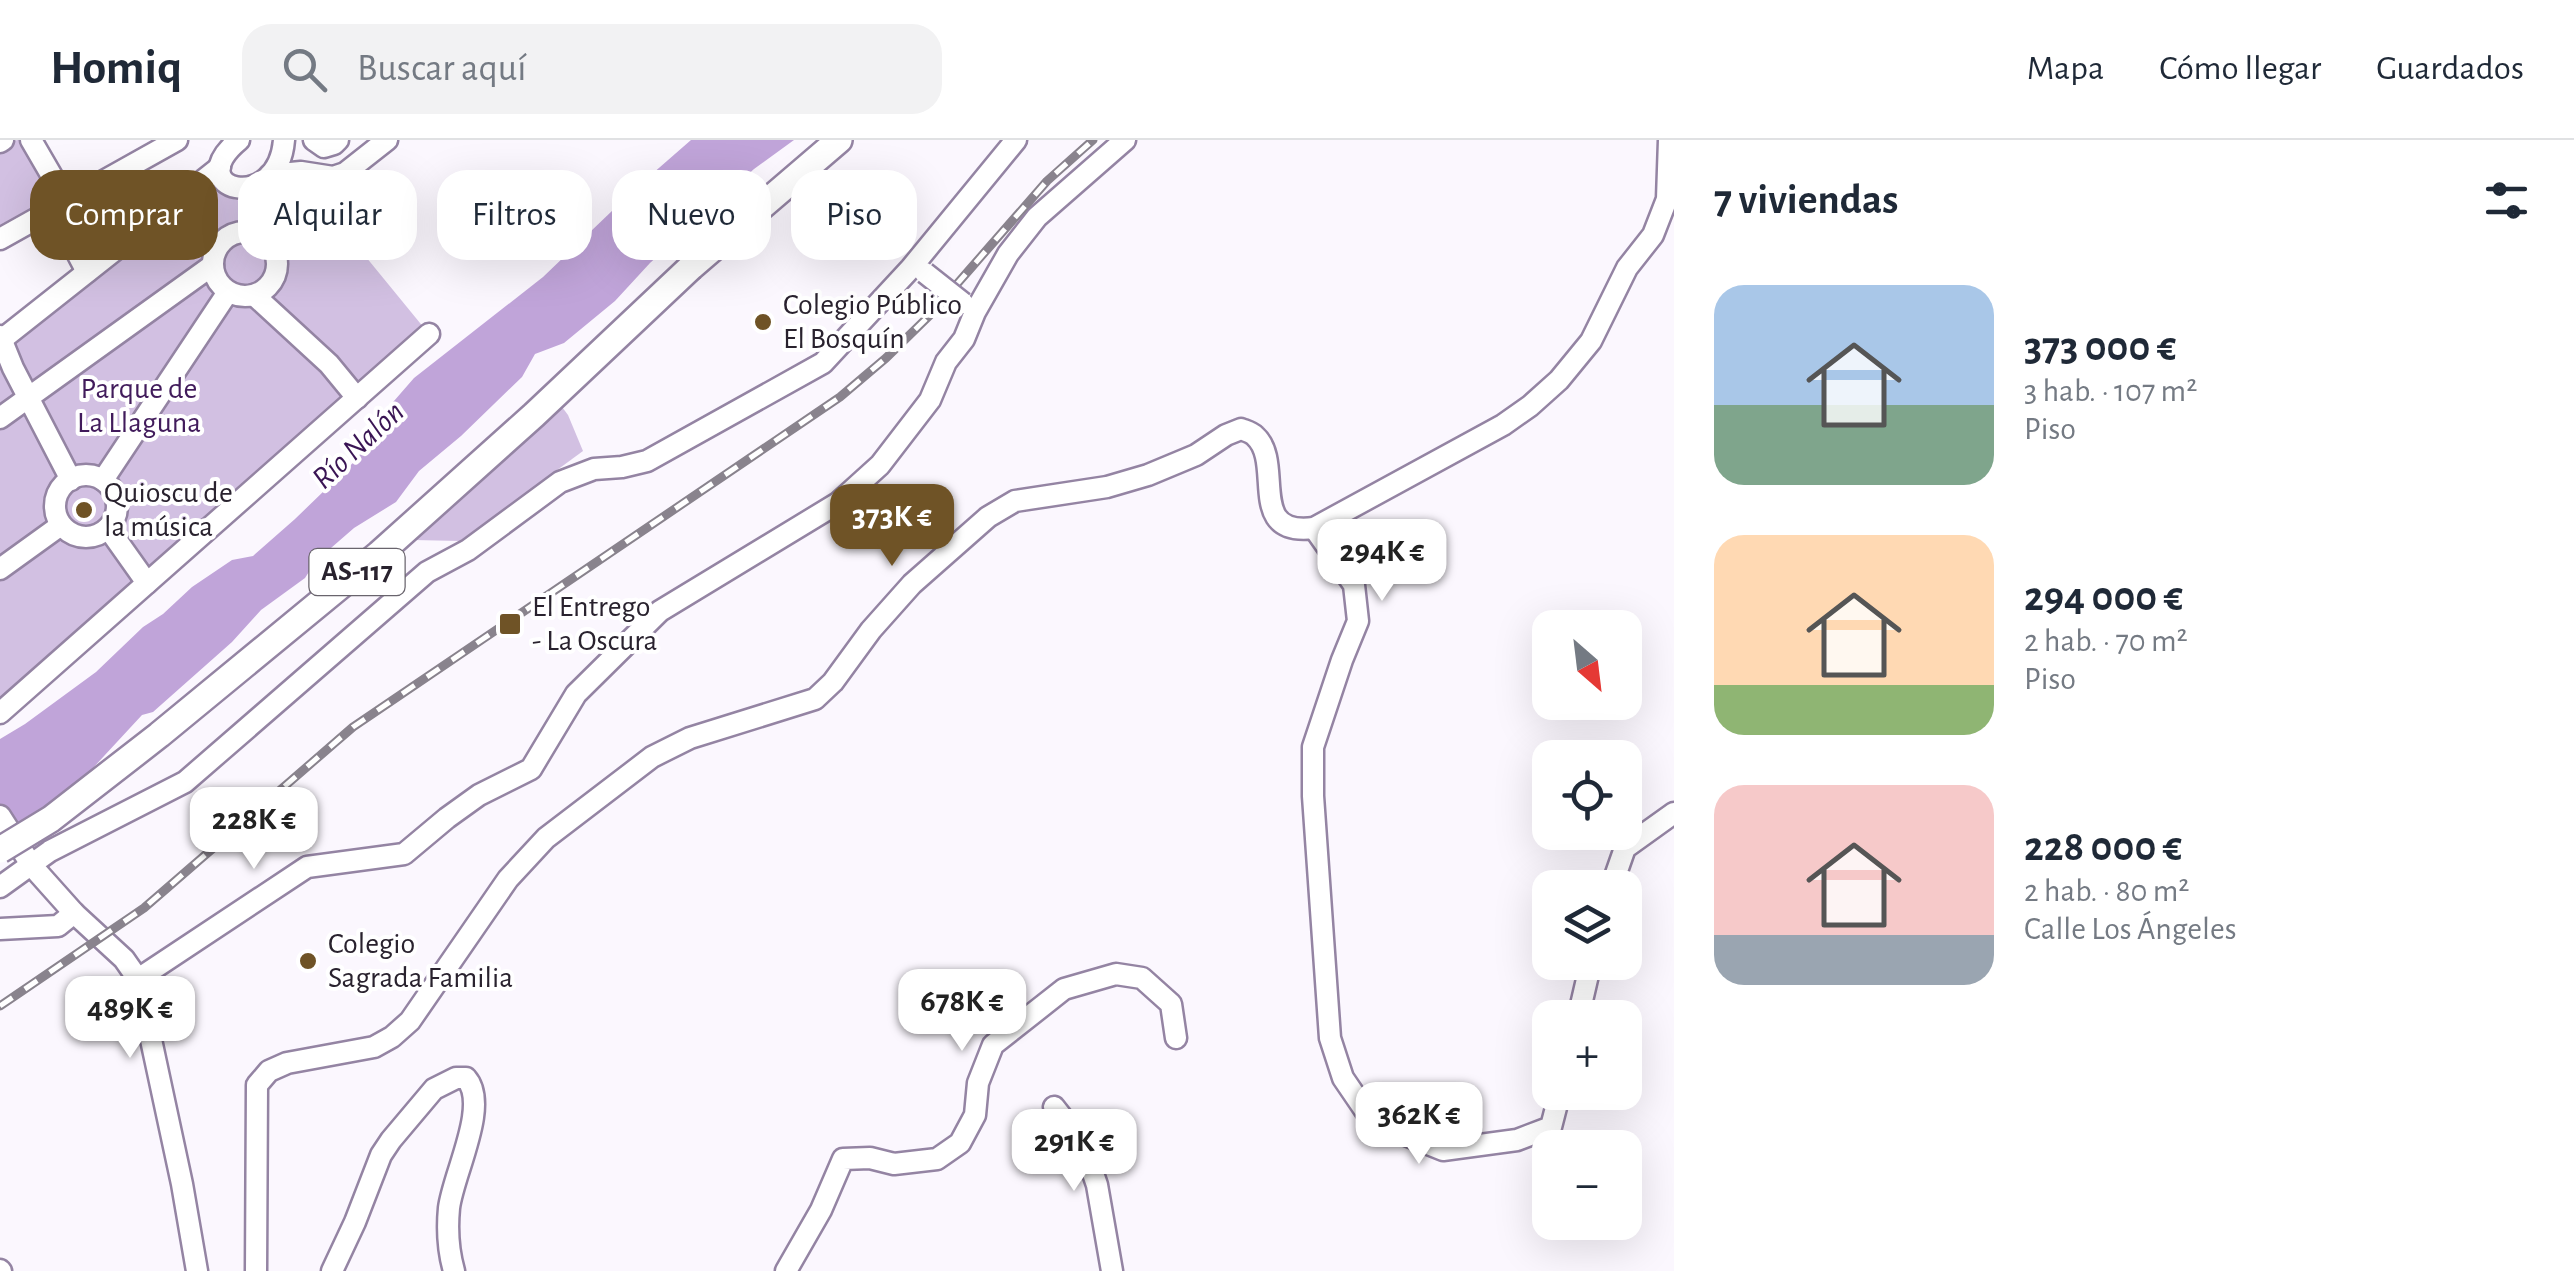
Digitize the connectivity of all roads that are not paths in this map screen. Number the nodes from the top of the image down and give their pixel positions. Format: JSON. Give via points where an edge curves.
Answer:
{"nodes":[{"id":1,"x":31,"y":140,"type":"edge"},
{"id":2,"x":177,"y":140,"type":"edge"},
{"id":3,"x":210,"y":140,"type":"edge"},
{"id":4,"x":239,"y":140,"type":"edge"},
{"id":5,"x":314,"y":140,"type":"edge"},
{"id":6,"x":338,"y":140,"type":"edge"},
{"id":7,"x":387,"y":140,"type":"edge"},
{"id":8,"x":839,"y":140,"type":"edge"},
{"id":9,"x":1016,"y":140,"type":"edge"},
{"id":10,"x":1124,"y":140,"type":"edge"},
{"id":11,"x":1669,"y":140,"type":"edge"},
{"id":12,"x":284,"y":142,"type":"edge"},
{"id":13,"x":44,"y":170,"type":"edge"},
{"id":14,"x":124,"y":170,"type":"edge"},
{"id":15,"x":217,"y":170,"type":"edge"},
{"id":16,"x":274,"y":170,"type":"edge"},
{"id":17,"x":306,"y":170,"type":"edge"},
{"id":18,"x":349,"y":170,"type":"edge"},
{"id":19,"x":218,"y":174,"type":"joint"},
{"id":20,"x":238,"y":189,"type":"edge"},
{"id":21,"x":30,"y":223,"type":"edge"},
{"id":22,"x":238,"y":235,"type":"edge"},
{"id":23,"x":0,"y":240,"type":"edge"},
{"id":24,"x":82,"y":260,"type":"edge"},
{"id":25,"x":102,"y":260,"type":"edge"},
{"id":26,"x":277,"y":260,"type":"edge"},
{"id":27,"x":213,"y":265,"type":"junction"},
{"id":28,"x":918,"y":270,"type":"junction"},
{"id":29,"x":87,"y":272,"type":"junction"},
{"id":30,"x":228,"y":292,"type":"junction"},
{"id":31,"x":254,"y":295,"type":"junction"},
{"id":32,"x":969,"y":307,"type":"junction"},
{"id":33,"x":429,"y":334,"type":"dead end"},
{"id":34,"x":1,"y":339,"type":"edge"},
{"id":35,"x":28,"y":397,"type":"junction"},
{"id":36,"x":357,"y":398,"type":"junction"},
{"id":37,"x":0,"y":418,"type":"edge"},
{"id":38,"x":71,"y":480,"type":"junction"},
{"id":39,"x":102,"y":480,"type":"junction"},
{"id":40,"x":61,"y":525,"type":"junction"},
{"id":41,"x":108,"y":528,"type":"junction"},
{"id":42,"x":1314,"y":528,"type":"junction"},
{"id":43,"x":0,"y":569,"type":"edge"},
{"id":44,"x":148,"y":582,"type":"junction"},
{"id":45,"x":0,"y":713,"type":"edge"},
{"id":46,"x":1674,"y":813,"type":"edge"},
{"id":47,"x":0,"y":816,"type":"edge"},
{"id":48,"x":19,"y":857,"type":"edge"},
{"id":49,"x":1618,"y":870,"type":"edge"},
{"id":50,"x":0,"y":887,"type":"edge"},
{"id":51,"x":74,"y":913,"type":"junction"},
{"id":52,"x":0,"y":929,"type":"edge"},
{"id":53,"x":138,"y":979,"type":"junction"},
{"id":54,"x":1176,"y":1038,"type":"dead end"},
{"id":55,"x":1054,"y":1106,"type":"dead end"},
{"id":56,"x":1555,"y":1110,"type":"edge"},
{"id":57,"x":197,"y":1271,"type":"edge"},
{"id":58,"x":256,"y":1271,"type":"edge"},
{"id":59,"x":332,"y":1271,"type":"edge"},
{"id":60,"x":454,"y":1271,"type":"edge"},
{"id":61,"x":786,"y":1271,"type":"edge"},
{"id":62,"x":1112,"y":1271,"type":"edge"}],
"edges":[{"from":1,"to":13,"type":"street"},
{"from":2,"to":14,"type":"street"},
{"from":3,"to":15,"type":"street"},
{"from":4,"to":19,"type":"street"},
{"from":5,"to":6,"type":"street","via":[[324,147]]},
{"from":7,"to":18,"type":"street"},
{"from":8,"to":48,"type":"main road","number":"AS-117","bridge":true,"via":[[379,554],[51,818]]},
{"from":9,"to":28,"type":"street"},
{"from":10,"to":32,"type":"street","via":[[1036,218]]},
{"from":11,"to":42,"type":"street","via":[[1667,198],[1652,235],[1627,268],[1591,341],[1559,380],[1503,424]]},
{"from":12,"to":16,"type":"street"},
{"from":12,"to":17,"type":"street"},
{"from":19,"to":20,"type":"street"},
{"from":21,"to":23,"type":"street"},
{"from":22,"to":27,"type":"street","via":[[220,244]]},
{"from":24,"to":29,"type":"street"},
{"from":25,"to":29,"type":"street"},
{"from":26,"to":31,"type":"street","via":[[275,276]]},
{"from":27,"to":30,"type":"street"},
{"from":27,"to":35,"type":"street"},
{"from":28,"to":32,"type":"street","bridge":true},
{"from":28,"to":48,"type":"street","via":[[822,364],[646,460],[560,482],[427,572],[185,782],[50,851]]},
{"from":29,"to":34,"type":"street"},
{"from":30,"to":31,"type":"street"},
{"from":30,"to":39,"type":"street"},
{"from":31,"to":36,"type":"street"},
{"from":32,"to":53,"type":"street","via":[[964,339],[930,400],[880,465],[838,503],[660,611],[576,694],[531,770],[479,795],[404,854],[307,867]]},
{"from":33,"to":36,"type":"street"},
{"from":34,"to":35,"type":"street"},
{"from":35,"to":37,"type":"street"},
{"from":35,"to":38,"type":"street"},
{"from":36,"to":44,"type":"street"},
{"from":38,"to":39,"type":"street"},
{"from":38,"to":40,"type":"street","via":[[57,495]]},
{"from":39,"to":41,"type":"street","via":[[116,503]]},
{"from":40,"to":41,"type":"street","via":[[89,537]]},
{"from":40,"to":43,"type":"street"},
{"from":41,"to":44,"type":"street"},
{"from":42,"to":56,"type":"street","via":[[1354,585],[1358,621],[1313,748],[1330,1038],[1344,1078],[1373,1122],[1443,1150],[1517,1140],[1551,1127]]},
{"from":42,"to":58,"type":"street","via":[[1295,530],[1271,509],[1265,452],[1257,437],[1241,429],[1148,475],[1015,501],[988,517],[912,584],[816,698],[690,738],[652,757],[546,838],[392,1036],[374,1047],[269,1071],[257,1085]]},
{"from":44,"to":45,"type":"street"},
{"from":46,"to":49,"type":"street","via":[[1626,848]]},
{"from":47,"to":48,"type":"street"},
{"from":48,"to":50,"type":"street"},
{"from":48,"to":51,"type":"street"},
{"from":51,"to":52,"type":"street","via":[[58,926]]},
{"from":51,"to":53,"type":"street"},
{"from":53,"to":57,"type":"street"},
{"from":54,"to":61,"type":"street","via":[[1171,1004],[1142,978],[1116,974],[1064,989],[993,1045],[978,1083],[975,1115],[960,1143],[937,1159],[843,1159]]},
{"from":55,"to":62,"type":"street","via":[[1084,1144]]},
{"from":59,"to":60,"type":"street","via":[[391,1140],[434,1089],[466,1078],[474,1114],[450,1206]]}]}
